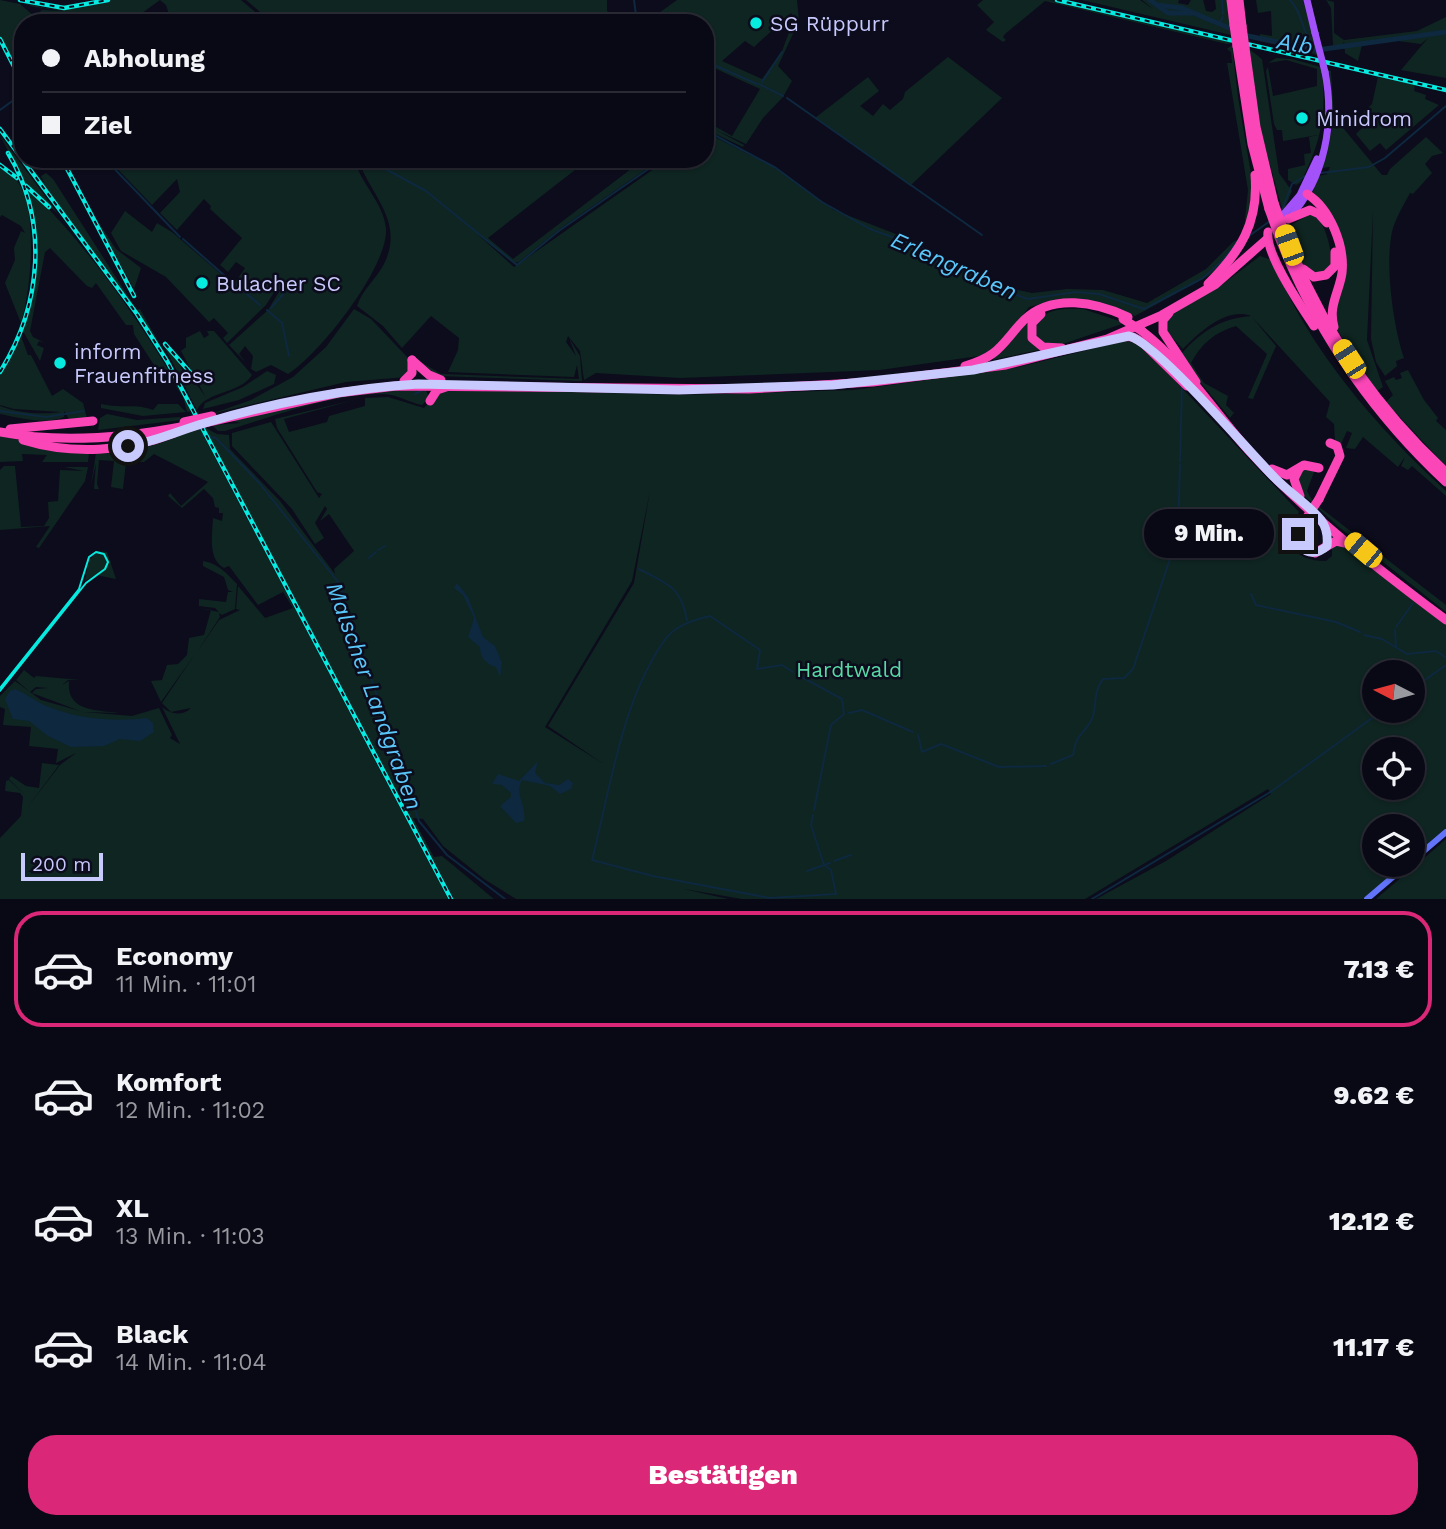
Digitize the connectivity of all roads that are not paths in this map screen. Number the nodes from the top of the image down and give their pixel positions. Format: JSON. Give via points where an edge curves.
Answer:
{"nodes":[{"id":1,"x":1231,"y":0,"type":"edge"},
{"id":2,"x":1239,"y":0,"type":"edge"},
{"id":3,"x":1307,"y":0,"type":"edge"},
{"id":4,"x":1238,"y":26,"type":"junction"},
{"id":5,"x":1241,"y":47,"type":"junction"},
{"id":6,"x":1253,"y":146,"type":"junction"},
{"id":7,"x":1303,"y":195,"type":"junction"},
{"id":8,"x":1272,"y":206,"type":"junction"},
{"id":9,"x":1288,"y":219,"type":"junction"},
{"id":10,"x":1327,"y":223,"type":"junction"},
{"id":11,"x":1282,"y":234,"type":"junction"},
{"id":12,"x":1267,"y":235,"type":"junction"},
{"id":13,"x":1292,"y":252,"type":"junction"},
{"id":14,"x":1247,"y":258,"type":"junction"},
{"id":15,"x":1277,"y":261,"type":"junction"},
{"id":16,"x":1208,"y":284,"type":"junction"},
{"id":17,"x":1172,"y":310,"type":"junction"},
{"id":18,"x":1126,"y":318,"type":"junction"},
{"id":19,"x":1144,"y":330,"type":"junction"},
{"id":20,"x":1107,"y":339,"type":"junction"},
{"id":21,"x":1338,"y":342,"type":"junction"},
{"id":22,"x":1062,"y":348,"type":"junction"},
{"id":23,"x":1341,"y":359,"type":"junction"},
{"id":24,"x":965,"y":366,"type":"junction"},
{"id":25,"x":404,"y":380,"type":"junction"},
{"id":26,"x":441,"y":380,"type":"junction"},
{"id":27,"x":1196,"y":382,"type":"junction"},
{"id":28,"x":418,"y":384,"type":"junction"},
{"id":29,"x":451,"y":385,"type":"junction"},
{"id":30,"x":1216,"y":413,"type":"junction"},
{"id":31,"x":210,"y":420,"type":"junction"},
{"id":32,"x":93,"y":421,"type":"dead end"},
{"id":33,"x":186,"y":425,"type":"junction"},
{"id":34,"x":5,"y":430,"type":"edge"},
{"id":35,"x":1330,"y":443,"type":"dead end"},
{"id":36,"x":1300,"y":467,"type":"junction"},
{"id":37,"x":1319,"y":468,"type":"dead end"},
{"id":38,"x":1272,"y":469,"type":"junction"},
{"id":39,"x":1446,"y":472,"type":"edge"},
{"id":40,"x":1446,"y":482,"type":"edge"},
{"id":41,"x":1300,"y":495,"type":"junction"},
{"id":42,"x":1322,"y":521,"type":"junction"},
{"id":43,"x":1327,"y":546,"type":"junction"},
{"id":44,"x":1353,"y":547,"type":"junction"},
{"id":45,"x":1442,"y":614,"type":"edge"},
{"id":46,"x":1446,"y":621,"type":"edge"},
{"id":47,"x":1446,"y":832,"type":"edge"},
{"id":48,"x":1425,"y":850,"type":"edge"},
{"id":49,"x":1393,"y":877,"type":"edge"},
{"id":50,"x":1367,"y":899,"type":"edge"}],
"edges":[{"from":1,"to":4,"type":"highway"},
{"from":2,"to":4,"type":"highway"},
{"from":3,"to":7,"type":"main road","bridge":true,"via":[[1325,72],[1329,111],[1325,149]]},
{"from":4,"to":5,"type":"highway","bridge":true},
{"from":5,"to":6,"type":"highway"},
{"from":5,"to":8,"type":"highway"},
{"from":6,"to":8,"type":"highway"},
{"from":6,"to":16,"type":"highway","via":[[1256,193],[1250,228],[1242,246]]},
{"from":7,"to":9,"type":"main road"},
{"from":7,"to":10,"type":"highway"},
{"from":7,"to":12,"type":"main road"},
{"from":7,"to":21,"type":"highway","via":[[1326,212],[1341,258],[1342,275],[1331,310]]},
{"from":8,"to":11,"type":"highway","bridge":true},
{"from":9,"to":10,"type":"highway","via":[[1310,210]]},
{"from":9,"to":12,"type":"main road"},
{"from":10,"to":13,"type":"highway","via":[[1336,257],[1329,273],[1310,275]]},
{"from":11,"to":13,"type":"highway"},
{"from":11,"to":23,"type":"highway","via":[[1313,313]]},
{"from":12,"to":14,"type":"highway"},
{"from":12,"to":15,"type":"highway"},
{"from":12,"to":16,"type":"highway"},
{"from":13,"to":21,"type":"highway"},
{"from":14,"to":15,"type":"highway","via":[[1265,253]]},
{"from":14,"to":17,"type":"highway","via":[[1207,291]]},
{"from":15,"to":23,"type":"highway","via":[[1310,320]]},
{"from":16,"to":22,"type":"highway","via":[[1147,317]]},
{"from":17,"to":20,"type":"highway"},
{"from":17,"to":27,"type":"highway","via":[[1163,320],[1163,332]]},
{"from":18,"to":19,"type":"highway","bridge":true},
{"from":18,"to":22,"type":"highway","via":[[1082,307],[1045,311],[1032,323],[1032,338],[1043,347]]},
{"from":18,"to":24,"type":"highway","via":[[1086,304],[1048,306],[1026,318],[996,354]]},
{"from":19,"to":27,"type":"highway"},
{"from":19,"to":30,"type":"highway"},
{"from":20,"to":29,"type":"highway","via":[[995,367],[846,384],[679,390]]},
{"from":20,"to":30,"type":"highway","via":[[1129,336],[1142,342]]},
{"from":21,"to":39,"type":"highway","via":[[1385,407]]},
{"from":22,"to":24,"type":"highway"},
{"from":23,"to":40,"type":"highway","via":[[1381,414]]},
{"from":24,"to":26,"type":"highway","via":[[872,378],[763,384]]},
{"from":25,"to":26,"type":"highway"},
{"from":25,"to":26,"type":"highway","via":[[412,373],[412,360]]},
{"from":25,"to":31,"type":"highway","via":[[341,387]]},
{"from":27,"to":38,"type":"highway"},
{"from":28,"to":29,"type":"highway"},
{"from":28,"to":29,"type":"highway","via":[[428,391],[430,401],[437,390]]},
{"from":28,"to":31,"type":"highway","via":[[338,393]]},
{"from":30,"to":42,"type":"highway","via":[[1276,480]]},
{"from":31,"to":33,"type":"highway","bridge":true},
{"from":32,"to":34,"type":"highway"},
{"from":33,"to":34,"type":"highway","via":[[100,436]]},
{"from":33,"to":34,"type":"highway","via":[[145,443],[93,449],[40,445]]},
{"from":35,"to":43,"type":"highway","bridge":true,"via":[[1337,446],[1340,456],[1298,534],[1301,548],[1315,553]]},
{"from":36,"to":37,"type":"highway"},
{"from":36,"to":38,"type":"highway","via":[[1287,475]]},
{"from":36,"to":41,"type":"highway","via":[[1294,479]]},
{"from":38,"to":41,"type":"highway"},
{"from":41,"to":45,"type":"highway"},
{"from":42,"to":43,"type":"highway"},
{"from":42,"to":44,"type":"highway"},
{"from":43,"to":44,"type":"highway","via":[[1338,541]]},
{"from":44,"to":45,"type":"highway"},
{"from":45,"to":46,"type":"highway"},
{"from":47,"to":48,"type":"main road"},
{"from":49,"to":50,"type":"main road"}]}
